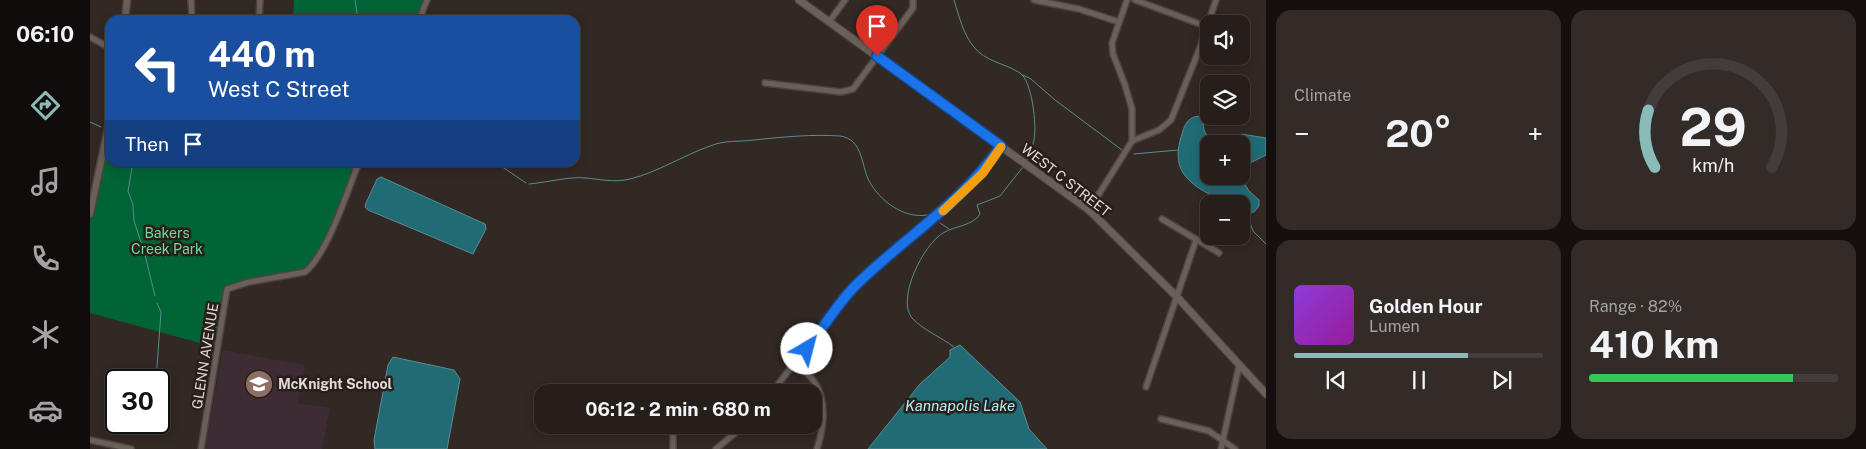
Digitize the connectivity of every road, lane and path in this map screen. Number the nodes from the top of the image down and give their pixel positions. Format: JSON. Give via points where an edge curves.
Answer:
{"nodes":[{"id":1,"x":127,"y":0,"type":"edge"},
{"id":2,"x":191,"y":0,"type":"edge"},
{"id":3,"x":260,"y":0,"type":"edge"},
{"id":4,"x":427,"y":0,"type":"edge"},
{"id":5,"x":798,"y":0,"type":"edge"},
{"id":6,"x":844,"y":0,"type":"edge"},
{"id":7,"x":913,"y":0,"type":"edge"},
{"id":8,"x":1034,"y":0,"type":"edge"},
{"id":9,"x":1127,"y":0,"type":"edge"},
{"id":10,"x":1135,"y":0,"type":"edge"},
{"id":11,"x":1216,"y":0,"type":"edge"},
{"id":12,"x":126,"y":15,"type":"edge"},
{"id":13,"x":192,"y":15,"type":"edge"},
{"id":14,"x":259,"y":15,"type":"edge"},
{"id":15,"x":421,"y":15,"type":"edge"},
{"id":16,"x":1212,"y":15,"type":"edge"},
{"id":17,"x":829,"y":22,"type":"junction"},
{"id":18,"x":1120,"y":22,"type":"junction"},
{"id":19,"x":1200,"y":24,"type":"edge"},
{"id":20,"x":90,"y":37,"type":"edge"},
{"id":21,"x":105,"y":45,"type":"edge"},
{"id":22,"x":1200,"y":47,"type":"edge"},
{"id":23,"x":877,"y":56,"type":"junction"},
{"id":24,"x":765,"y":83,"type":"dead end"},
{"id":25,"x":105,"y":142,"type":"edge"},
{"id":26,"x":1132,"y":142,"type":"junction"},
{"id":27,"x":1001,"y":146,"type":"junction"},
{"id":28,"x":357,"y":167,"type":"edge"},
{"id":29,"x":1089,"y":210,"type":"junction"},
{"id":30,"x":90,"y":211,"type":"edge"},
{"id":31,"x":1162,"y":219,"type":"dead end"},
{"id":32,"x":1196,"y":240,"type":"junction"},
{"id":33,"x":1219,"y":253,"type":"dead end"},
{"id":34,"x":1178,"y":298,"type":"junction"},
{"id":35,"x":795,"y":365,"type":"junction"},
{"id":36,"x":1239,"y":366,"type":"junction"},
{"id":37,"x":779,"y":384,"type":"edge"},
{"id":38,"x":1146,"y":387,"type":"dead end"},
{"id":39,"x":1266,"y":394,"type":"edge"},
{"id":40,"x":1161,"y":419,"type":"dead end"},
{"id":41,"x":673,"y":434,"type":"edge"},
{"id":42,"x":734,"y":434,"type":"edge"},
{"id":43,"x":90,"y":440,"type":"edge"},
{"id":44,"x":1223,"y":440,"type":"junction"},
{"id":45,"x":131,"y":449,"type":"edge"},
{"id":46,"x":201,"y":449,"type":"edge"},
{"id":47,"x":673,"y":449,"type":"edge"},
{"id":48,"x":716,"y":449,"type":"edge"},
{"id":49,"x":817,"y":449,"type":"edge"},
{"id":50,"x":1221,"y":449,"type":"edge"},
{"id":51,"x":1234,"y":449,"type":"edge"}],
"edges":[{"from":1,"to":12,"type":"street"},
{"from":2,"to":13,"type":"street"},
{"from":3,"to":14,"type":"street"},
{"from":4,"to":15,"type":"street"},
{"from":5,"to":17,"type":"main road","name":"WEST C STREET"},
{"from":6,"to":17,"type":"street"},
{"from":7,"to":23,"type":"street","via":[[913,8]]},
{"from":8,"to":18,"type":"street","via":[[1079,8]]},
{"from":9,"to":18,"type":"street"},
{"from":10,"to":19,"type":"street"},
{"from":11,"to":16,"type":"street"},
{"from":17,"to":23,"type":"main road","name":"WEST C STREET"},
{"from":18,"to":26,"type":"street","via":[[1112,43],[1113,54],[1132,109]]},
{"from":20,"to":21,"type":"street"},
{"from":22,"to":26,"type":"street","via":[[1171,120],[1159,130]]},
{"from":23,"to":24,"type":"street","via":[[853,89],[841,92]]},
{"from":23,"to":27,"type":"main road","name":"WEST C STREET"},
{"from":25,"to":30,"type":"street"},
{"from":26,"to":29,"type":"street"},
{"from":27,"to":29,"type":"main road","name":"WEST C STREET"},
{"from":27,"to":35,"type":"street","via":[[983,173],[960,196],[854,287]]},
{"from":28,"to":46,"type":"street","name":"GLENN AVENUE","via":[[323,249],[312,266],[305,272],[227,289]]},
{"from":29,"to":34,"type":"main road","name":"WEST C STREET"},
{"from":31,"to":32,"type":"street"},
{"from":32,"to":33,"type":"street"},
{"from":32,"to":34,"type":"street"},
{"from":34,"to":36,"type":"main road","name":"WEST C STREET"},
{"from":34,"to":38,"type":"street"},
{"from":35,"to":37,"type":"street"},
{"from":35,"to":49,"type":"street","via":[[813,378],[821,394],[824,412]]},
{"from":36,"to":39,"type":"main road","name":"WEST C STREET"},
{"from":36,"to":44,"type":"street"},
{"from":40,"to":44,"type":"street","via":[[1209,431]]},
{"from":41,"to":47,"type":"street"},
{"from":42,"to":48,"type":"street"},
{"from":43,"to":45,"type":"street"},
{"from":44,"to":50,"type":"street"},
{"from":44,"to":51,"type":"street"}]}
